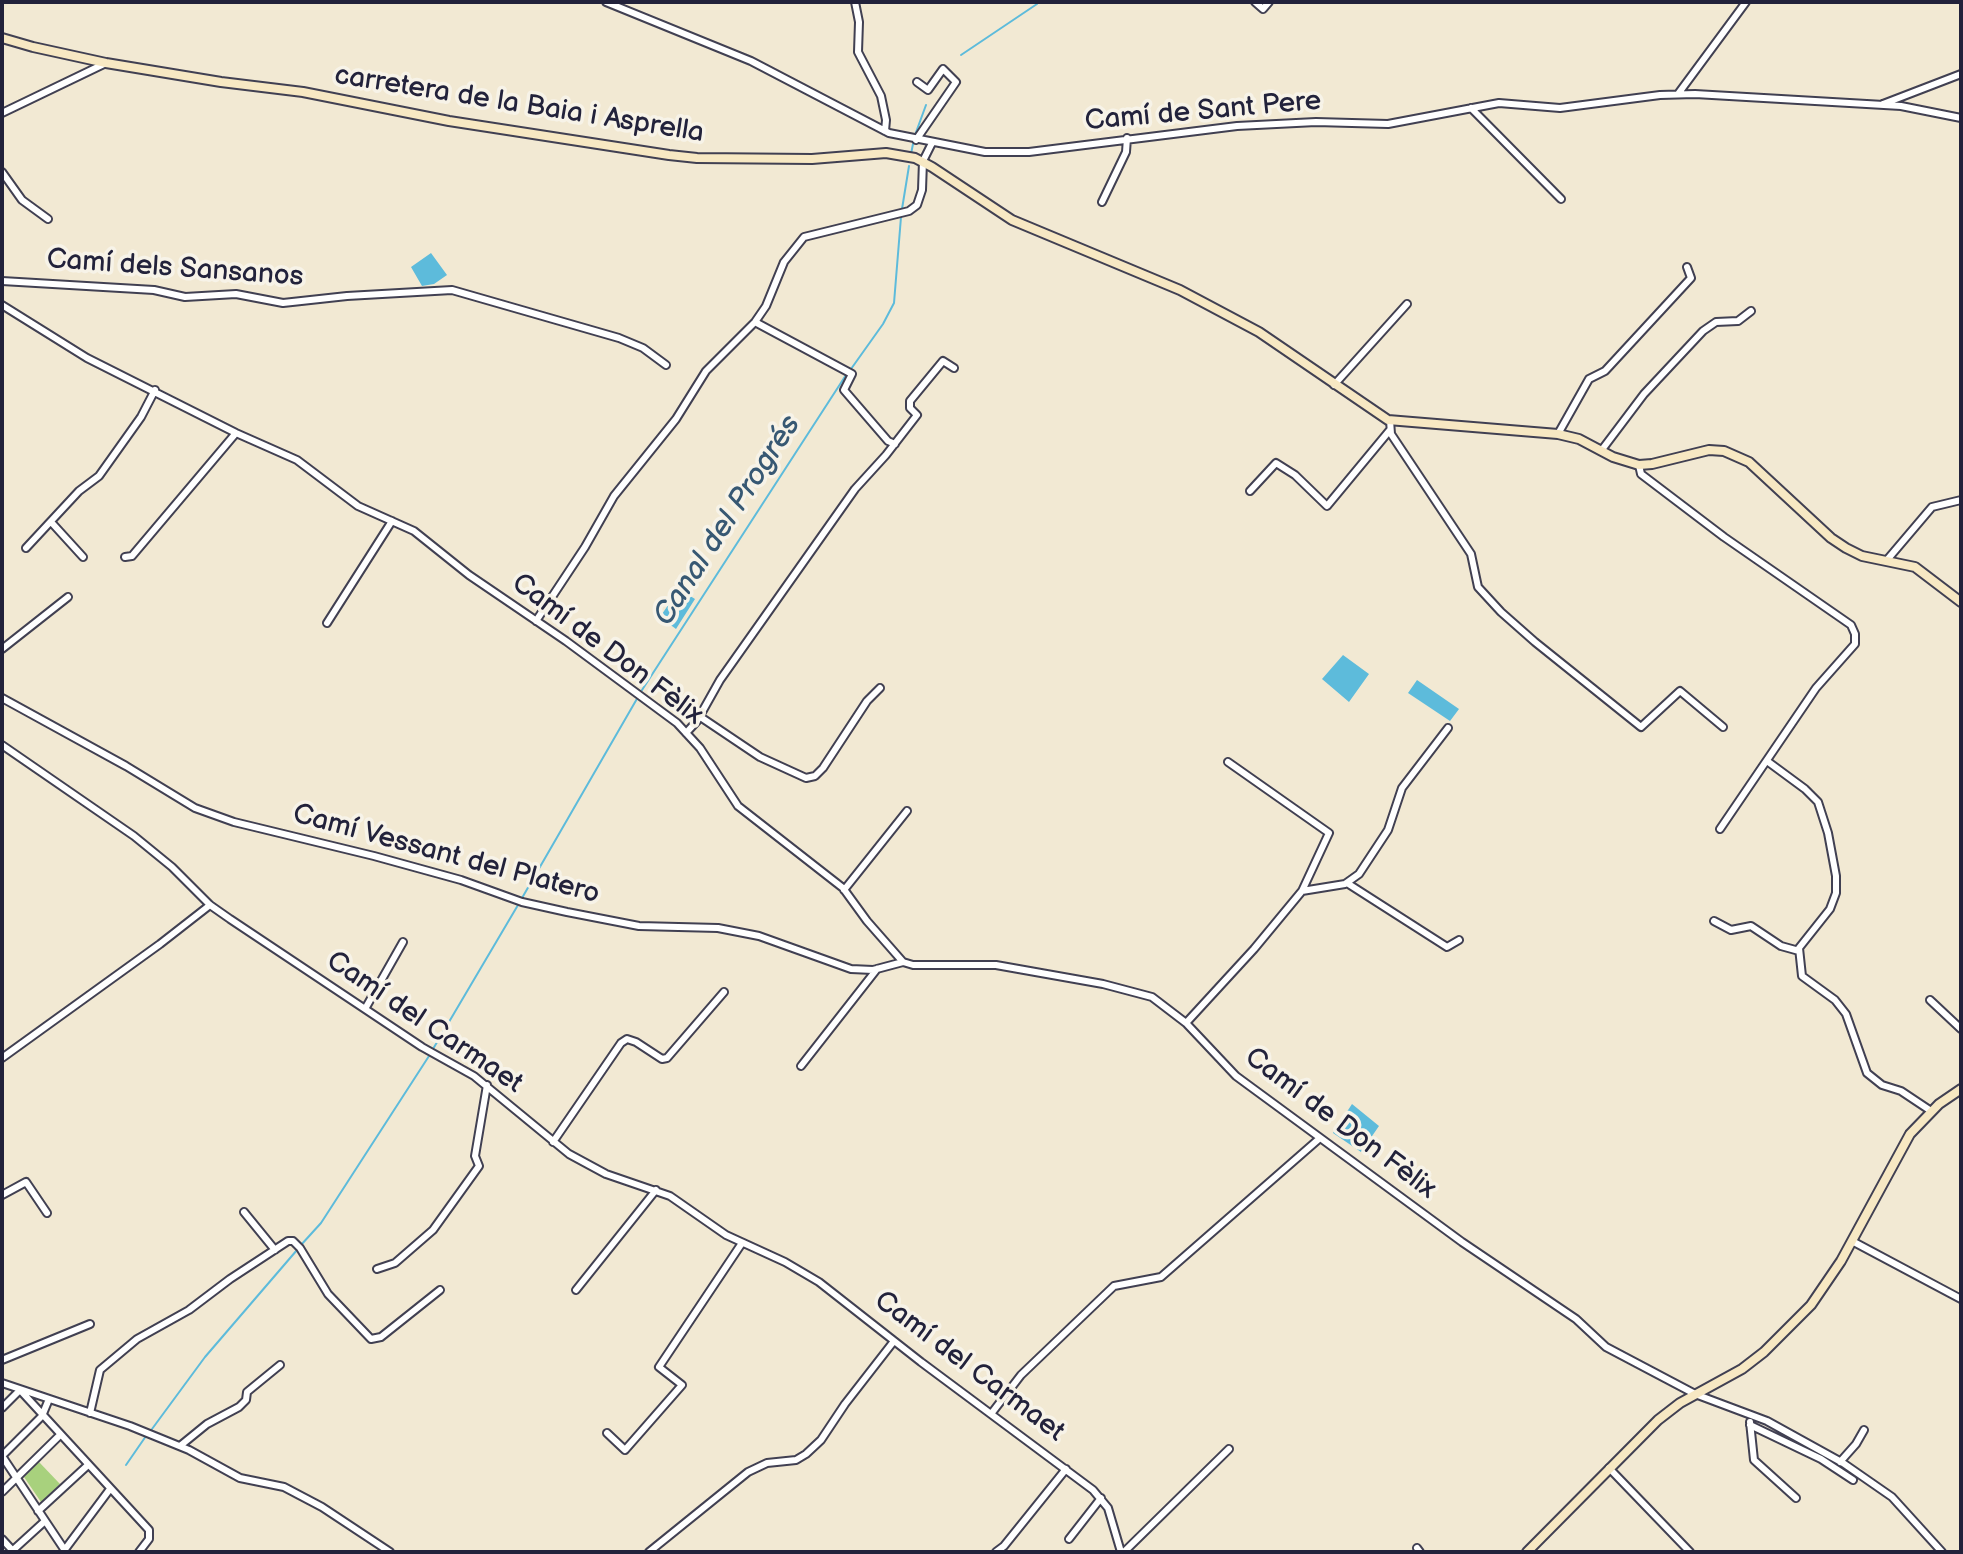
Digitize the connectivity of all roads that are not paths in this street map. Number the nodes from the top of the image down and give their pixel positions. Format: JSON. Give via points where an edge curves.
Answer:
{"nodes":[{"id":1,"x":606,"y":2,"type":"edge"},
{"id":2,"x":855,"y":2,"type":"edge"},
{"id":3,"x":1255,"y":2,"type":"edge"},
{"id":4,"x":1269,"y":2,"type":"edge"},
{"id":5,"x":1746,"y":2,"type":"edge"},
{"id":6,"x":2,"y":38,"type":"edge"},
{"id":7,"x":106,"y":63,"type":"junction"},
{"id":8,"x":1961,"y":74,"type":"edge"},
{"id":9,"x":917,"y":82,"type":"dead end"},
{"id":10,"x":1678,"y":94,"type":"junction"},
{"id":11,"x":1880,"y":105,"type":"junction"},
{"id":12,"x":1471,"y":108,"type":"junction"},
{"id":13,"x":2,"y":113,"type":"edge"},
{"id":14,"x":1961,"y":118,"type":"edge"},
{"id":15,"x":885,"y":131,"type":"junction"},
{"id":16,"x":1127,"y":138,"type":"junction"},
{"id":17,"x":916,"y":140,"type":"junction"},
{"id":18,"x":932,"y":143,"type":"junction"},
{"id":19,"x":923,"y":161,"type":"junction"},
{"id":20,"x":2,"y":172,"type":"edge"},
{"id":21,"x":1561,"y":199,"type":"dead end"},
{"id":22,"x":1102,"y":202,"type":"dead end"},
{"id":23,"x":48,"y":219,"type":"dead end"},
{"id":24,"x":1687,"y":267,"type":"dead end"},
{"id":25,"x":2,"y":281,"type":"edge"},
{"id":26,"x":1407,"y":304,"type":"dead end"},
{"id":27,"x":2,"y":305,"type":"edge"},
{"id":28,"x":1751,"y":311,"type":"dead end"},
{"id":29,"x":755,"y":322,"type":"junction"},
{"id":30,"x":666,"y":365,"type":"dead end"},
{"id":31,"x":954,"y":368,"type":"dead end"},
{"id":32,"x":1334,"y":385,"type":"junction"},
{"id":33,"x":155,"y":390,"type":"junction"},
{"id":34,"x":1390,"y":425,"type":"junction"},
{"id":35,"x":236,"y":433,"type":"junction"},
{"id":36,"x":1558,"y":434,"type":"junction"},
{"id":37,"x":895,"y":444,"type":"junction"},
{"id":38,"x":1601,"y":451,"type":"junction"},
{"id":39,"x":1639,"y":465,"type":"junction"},
{"id":40,"x":1250,"y":491,"type":"dead end"},
{"id":41,"x":1961,"y":500,"type":"edge"},
{"id":42,"x":392,"y":521,"type":"junction"},
{"id":43,"x":52,"y":523,"type":"junction"},
{"id":44,"x":26,"y":548,"type":"dead end"},
{"id":45,"x":83,"y":557,"type":"dead end"},
{"id":46,"x":125,"y":557,"type":"dead end"},
{"id":47,"x":1887,"y":560,"type":"junction"},
{"id":48,"x":68,"y":597,"type":"dead end"},
{"id":49,"x":1961,"y":602,"type":"edge"},
{"id":50,"x":536,"y":621,"type":"junction"},
{"id":51,"x":327,"y":623,"type":"dead end"},
{"id":52,"x":2,"y":649,"type":"edge"},
{"id":53,"x":880,"y":688,"type":"dead end"},
{"id":54,"x":2,"y":698,"type":"edge"},
{"id":55,"x":699,"y":716,"type":"junction"},
{"id":56,"x":1723,"y":727,"type":"dead end"},
{"id":57,"x":1448,"y":728,"type":"dead end"},
{"id":58,"x":686,"y":733,"type":"junction"},
{"id":59,"x":2,"y":745,"type":"edge"},
{"id":60,"x":1767,"y":761,"type":"junction"},
{"id":61,"x":1228,"y":762,"type":"dead end"},
{"id":62,"x":907,"y":811,"type":"dead end"},
{"id":63,"x":1720,"y":829,"type":"dead end"},
{"id":64,"x":1347,"y":883,"type":"junction"},
{"id":65,"x":844,"y":890,"type":"junction"},
{"id":66,"x":1302,"y":891,"type":"junction"},
{"id":67,"x":210,"y":905,"type":"junction"},
{"id":68,"x":1714,"y":921,"type":"dead end"},
{"id":69,"x":1459,"y":940,"type":"dead end"},
{"id":70,"x":403,"y":942,"type":"dead end"},
{"id":71,"x":1799,"y":951,"type":"junction"},
{"id":72,"x":903,"y":962,"type":"junction"},
{"id":73,"x":877,"y":969,"type":"junction"},
{"id":74,"x":724,"y":992,"type":"dead end"},
{"id":75,"x":1930,"y":1000,"type":"dead end"},
{"id":76,"x":365,"y":1009,"type":"junction"},
{"id":77,"x":1186,"y":1023,"type":"junction"},
{"id":78,"x":1961,"y":1029,"type":"edge"},
{"id":79,"x":3,"y":1055,"type":"edge"},
{"id":80,"x":801,"y":1066,"type":"dead end"},
{"id":81,"x":487,"y":1085,"type":"junction"},
{"id":82,"x":1961,"y":1089,"type":"edge"},
{"id":83,"x":1931,"y":1111,"type":"junction"},
{"id":84,"x":1320,"y":1138,"type":"junction"},
{"id":85,"x":553,"y":1142,"type":"junction"},
{"id":86,"x":656,"y":1190,"type":"junction"},
{"id":87,"x":2,"y":1195,"type":"edge"},
{"id":88,"x":244,"y":1212,"type":"dead end"},
{"id":89,"x":47,"y":1213,"type":"dead end"},
{"id":90,"x":1852,"y":1241,"type":"junction"},
{"id":91,"x":742,"y":1243,"type":"junction"},
{"id":92,"x":275,"y":1250,"type":"junction"},
{"id":93,"x":377,"y":1269,"type":"dead end"},
{"id":94,"x":440,"y":1290,"type":"dead end"},
{"id":95,"x":576,"y":1290,"type":"dead end"},
{"id":96,"x":1961,"y":1299,"type":"edge"},
{"id":97,"x":90,"y":1324,"type":"dead end"},
{"id":98,"x":894,"y":1341,"type":"junction"},
{"id":99,"x":2,"y":1360,"type":"edge"},
{"id":100,"x":280,"y":1365,"type":"dead end"},
{"id":101,"x":2,"y":1383,"type":"edge"},
{"id":102,"x":20,"y":1390,"type":"junction"},
{"id":103,"x":1695,"y":1394,"type":"junction"},
{"id":104,"x":49,"y":1399,"type":"junction"},
{"id":105,"x":2,"y":1408,"type":"edge"},
{"id":106,"x":90,"y":1413,"type":"junction"},
{"id":107,"x":991,"y":1414,"type":"junction"},
{"id":108,"x":1749,"y":1414,"type":"junction"},
{"id":109,"x":42,"y":1416,"type":"junction"},
{"id":110,"x":1750,"y":1425,"type":"junction"},
{"id":111,"x":1864,"y":1430,"type":"dead end"},
{"id":112,"x":607,"y":1433,"type":"dead end"},
{"id":113,"x":60,"y":1435,"type":"junction"},
{"id":114,"x":180,"y":1446,"type":"junction"},
{"id":115,"x":1229,"y":1449,"type":"dead end"},
{"id":116,"x":2,"y":1456,"type":"edge"},
{"id":117,"x":1840,"y":1462,"type":"junction"},
{"id":118,"x":88,"y":1465,"type":"junction"},
{"id":119,"x":1609,"y":1468,"type":"junction"},
{"id":120,"x":1066,"y":1469,"type":"junction"},
{"id":121,"x":17,"y":1478,"type":"junction"},
{"id":122,"x":1853,"y":1480,"type":"dead end"},
{"id":123,"x":110,"y":1489,"type":"junction"},
{"id":124,"x":2,"y":1492,"type":"edge"},
{"id":125,"x":1101,"y":1498,"type":"junction"},
{"id":126,"x":1796,"y":1498,"type":"dead end"},
{"id":127,"x":38,"y":1511,"type":"junction"},
{"id":128,"x":45,"y":1521,"type":"junction"},
{"id":129,"x":2,"y":1539,"type":"edge"},
{"id":130,"x":1069,"y":1539,"type":"dead end"},
{"id":131,"x":65,"y":1551,"type":"edge"},
{"id":132,"x":13,"y":1552,"type":"edge"},
{"id":133,"x":139,"y":1552,"type":"edge"},
{"id":134,"x":390,"y":1552,"type":"edge"},
{"id":135,"x":649,"y":1552,"type":"edge"},
{"id":136,"x":996,"y":1552,"type":"edge"},
{"id":137,"x":1122,"y":1552,"type":"edge"},
{"id":138,"x":1527,"y":1552,"type":"edge"},
{"id":139,"x":1690,"y":1552,"type":"edge"},
{"id":140,"x":1942,"y":1552,"type":"edge"}],
"edges":[{"from":1,"to":15,"type":"street","name":"Camí de Sant Pere","via":[[751,61]]},
{"from":2,"to":15,"type":"street","via":[[858,52],[881,96]]},
{"from":3,"to":4,"type":"street","via":[[1263,9]]},
{"from":5,"to":10,"type":"street"},
{"from":6,"to":7,"type":"main road","name":"carretera de la Baia i Asprella"},
{"from":7,"to":13,"type":"street"},
{"from":7,"to":19,"type":"main road","name":"carretera de la Baia i Asprella","via":[[669,155],[812,159],[886,153]]},
{"from":8,"to":11,"type":"street"},
{"from":9,"to":17,"type":"street","via":[[928,90],[943,69],[956,82]]},
{"from":10,"to":11,"type":"street","name":"Camí de Sant Pere"},
{"from":10,"to":12,"type":"street","name":"Camí de Sant Pere","via":[[1573,107],[1499,103]]},
{"from":11,"to":14,"type":"street","name":"Camí de Sant Pere"},
{"from":12,"to":16,"type":"street","name":"Camí de Sant Pere","via":[[1388,124],[1237,126]]},
{"from":12,"to":21,"type":"street"},
{"from":15,"to":17,"type":"street","name":"Camí de Sant Pere"},
{"from":16,"to":18,"type":"street","name":"Camí de Sant Pere","via":[[1004,153]]},
{"from":16,"to":22,"type":"street","via":[[1126,152]]},
{"from":17,"to":18,"type":"street","name":"Camí de Sant Pere"},
{"from":18,"to":19,"type":"street"},
{"from":19,"to":29,"type":"street","via":[[917,205],[804,237],[784,262]]},
{"from":19,"to":32,"type":"main road","name":"carretera de la Baia i Asprella","via":[[1012,220],[1196,297],[1259,332]]},
{"from":20,"to":23,"type":"street","via":[[22,200]]},
{"from":24,"to":36,"type":"street","via":[[1691,278],[1605,371],[1589,379]]},
{"from":25,"to":30,"type":"street","name":"Camí dels Sansanos","via":[[154,290],[185,297],[236,294],[283,303],[452,290],[619,338]]},
{"from":26,"to":32,"type":"street"},
{"from":27,"to":33,"type":"street","name":"Camí de Don Fèlix","via":[[87,358]]},
{"from":28,"to":38,"type":"street","via":[[1738,321],[1716,322],[1703,331],[1644,394]]},
{"from":29,"to":37,"type":"street","via":[[852,374],[844,390]]},
{"from":29,"to":50,"type":"street","via":[[706,371],[676,419],[614,496]]},
{"from":31,"to":37,"type":"street","via":[[943,361],[910,401],[917,415]]},
{"from":32,"to":34,"type":"main road","name":"carretera de la Baia i Asprella"},
{"from":33,"to":35,"type":"street","name":"Camí de Don Fèlix"},
{"from":33,"to":43,"type":"street","via":[[114,457]]},
{"from":34,"to":36,"type":"main road","name":"carretera de la Baia i Asprella"},
{"from":34,"to":40,"type":"street","via":[[1327,506],[1276,463]]},
{"from":34,"to":56,"type":"street","via":[[1471,554],[1478,587],[1535,642],[1641,727],[1680,691]]},
{"from":35,"to":42,"type":"street","name":"Camí de Don Fèlix","via":[[297,460],[358,506]]},
{"from":35,"to":46,"type":"street","via":[[132,556]]},
{"from":36,"to":38,"type":"main road","name":"carretera de la Baia i Asprella"},
{"from":37,"to":55,"type":"street","via":[[855,489]]},
{"from":38,"to":39,"type":"main road","name":"carretera de la Baia i Asprella"},
{"from":39,"to":47,"type":"main road","via":[[1709,450],[1737,455],[1831,538],[1862,556]]},
{"from":39,"to":60,"type":"street","via":[[1641,474],[1851,625],[1855,634],[1855,644],[1816,688]]},
{"from":41,"to":47,"type":"street","via":[[1932,507]]},
{"from":42,"to":50,"type":"street","name":"Camí de Don Fèlix","via":[[414,531]]},
{"from":42,"to":51,"type":"street"},
{"from":43,"to":44,"type":"street"},
{"from":43,"to":45,"type":"street"},
{"from":47,"to":49,"type":"main road","via":[[1915,567]]},
{"from":48,"to":52,"type":"street"},
{"from":50,"to":58,"type":"street","name":"Camí de Don Fèlix"},
{"from":53,"to":55,"type":"street","via":[[823,768],[806,778],[760,757]]},
{"from":54,"to":73,"type":"street","name":"Camí Vessant del Platero","via":[[195,808],[234,822],[374,856],[552,909],[639,926],[718,928],[759,936],[851,969]]},
{"from":55,"to":58,"type":"street"},
{"from":57,"to":64,"type":"street","via":[[1402,788],[1388,830],[1368,863]]},
{"from":58,"to":65,"type":"street","name":"Camí de Don Fèlix","via":[[738,806]]},
{"from":59,"to":67,"type":"street","name":"Camí del Carmaet","via":[[134,836]]},
{"from":60,"to":63,"type":"street"},
{"from":60,"to":71,"type":"street","via":[[1818,802],[1836,876],[1830,909]]},
{"from":61,"to":66,"type":"street","via":[[1329,833]]},
{"from":62,"to":65,"type":"street"},
{"from":64,"to":66,"type":"street"},
{"from":64,"to":69,"type":"street","via":[[1447,947]]},
{"from":65,"to":72,"type":"street","name":"Camí de Don Fèlix"},
{"from":66,"to":77,"type":"street"},
{"from":67,"to":76,"type":"street","name":"Camí del Carmaet"},
{"from":67,"to":79,"type":"street"},
{"from":68,"to":71,"type":"street","via":[[1731,930],[1751,926]]},
{"from":70,"to":76,"type":"street"},
{"from":71,"to":83,"type":"street","via":[[1802,976],[1846,1014],[1867,1073]]},
{"from":72,"to":73,"type":"street","name":"Camí Vessant del Platero"},
{"from":72,"to":77,"type":"street","name":"Camí de Don Fèlix","via":[[996,965],[1103,984],[1152,997]]},
{"from":73,"to":80,"type":"street"},
{"from":74,"to":85,"type":"street","via":[[667,1058],[627,1039],[621,1043]]},
{"from":75,"to":78,"type":"street"},
{"from":76,"to":81,"type":"street","name":"Camí del Carmaet"},
{"from":77,"to":84,"type":"street","name":"Camí de Don Fèlix","via":[[1236,1076]]},
{"from":81,"to":85,"type":"street","name":"Camí del Carmaet"},
{"from":81,"to":93,"type":"street","via":[[475,1156],[479,1166],[433,1230],[395,1263]]},
{"from":82,"to":83,"type":"main road"},
{"from":83,"to":90,"type":"main road","via":[[1910,1134]]},
{"from":84,"to":103,"type":"street","name":"Camí de Don Fèlix","via":[[1576,1319],[1606,1347]]},
{"from":84,"to":107,"type":"street","via":[[1161,1277],[1114,1286],[1021,1375]]},
{"from":85,"to":86,"type":"street","name":"Camí del Carmaet","via":[[606,1174]]},
{"from":86,"to":91,"type":"street","name":"Camí del Carmaet"},
{"from":86,"to":95,"type":"street"},
{"from":87,"to":89,"type":"street","via":[[26,1182]]},
{"from":88,"to":92,"type":"street"},
{"from":90,"to":96,"type":"street"},
{"from":90,"to":103,"type":"main road","via":[[1825,1287],[1788,1330],[1742,1369]]},
{"from":91,"to":98,"type":"street","name":"Camí del Carmaet","via":[[819,1282]]},
{"from":91,"to":112,"type":"street","via":[[659,1367],[682,1385],[625,1450]]},
{"from":92,"to":94,"type":"street","via":[[293,1241],[328,1294],[371,1339],[381,1337]]},
{"from":92,"to":106,"type":"street","via":[[137,1339],[100,1370]]},
{"from":97,"to":99,"type":"street"},
{"from":98,"to":107,"type":"street","name":"Camí del Carmaet"},
{"from":98,"to":135,"type":"street","via":[[806,1454],[748,1472]]},
{"from":100,"to":114,"type":"street","via":[[247,1392],[239,1407]]},
{"from":101,"to":102,"type":"street"},
{"from":102,"to":104,"type":"street"},
{"from":102,"to":105,"type":"street"},
{"from":102,"to":109,"type":"street"},
{"from":103,"to":108,"type":"street","name":"Camí de Don Fèlix"},
{"from":103,"to":119,"type":"main road","via":[[1658,1420]]},
{"from":104,"to":106,"type":"street"},
{"from":104,"to":109,"type":"street"},
{"from":106,"to":114,"type":"street"},
{"from":107,"to":120,"type":"street","name":"Camí del Carmaet"},
{"from":108,"to":110,"type":"street"},
{"from":108,"to":117,"type":"street","name":"Camí de Don Fèlix"},
{"from":109,"to":113,"type":"street"},
{"from":109,"to":116,"type":"street"},
{"from":110,"to":122,"type":"street"},
{"from":110,"to":126,"type":"street","via":[[1754,1460]]},
{"from":111,"to":117,"type":"street"},
{"from":113,"to":118,"type":"street"},
{"from":113,"to":121,"type":"street"},
{"from":114,"to":134,"type":"street","via":[[240,1478],[304,1496]]},
{"from":115,"to":137,"type":"street"},
{"from":116,"to":121,"type":"street"},
{"from":117,"to":140,"type":"street","name":"Camí de Don Fèlix","via":[[1892,1497]]},
{"from":118,"to":123,"type":"street"},
{"from":118,"to":127,"type":"street"},
{"from":119,"to":138,"type":"main road"},
{"from":119,"to":139,"type":"street"},
{"from":120,"to":125,"type":"street","name":"Camí del Carmaet"},
{"from":120,"to":136,"type":"street"},
{"from":121,"to":124,"type":"street"},
{"from":121,"to":127,"type":"street"},
{"from":123,"to":131,"type":"street"},
{"from":123,"to":133,"type":"street","via":[[150,1534]]},
{"from":125,"to":130,"type":"street"},
{"from":125,"to":137,"type":"street","name":"Camí del Carmaet"},
{"from":127,"to":128,"type":"street"},
{"from":128,"to":131,"type":"street"},
{"from":128,"to":132,"type":"street"},
{"from":129,"to":132,"type":"street"}]}
